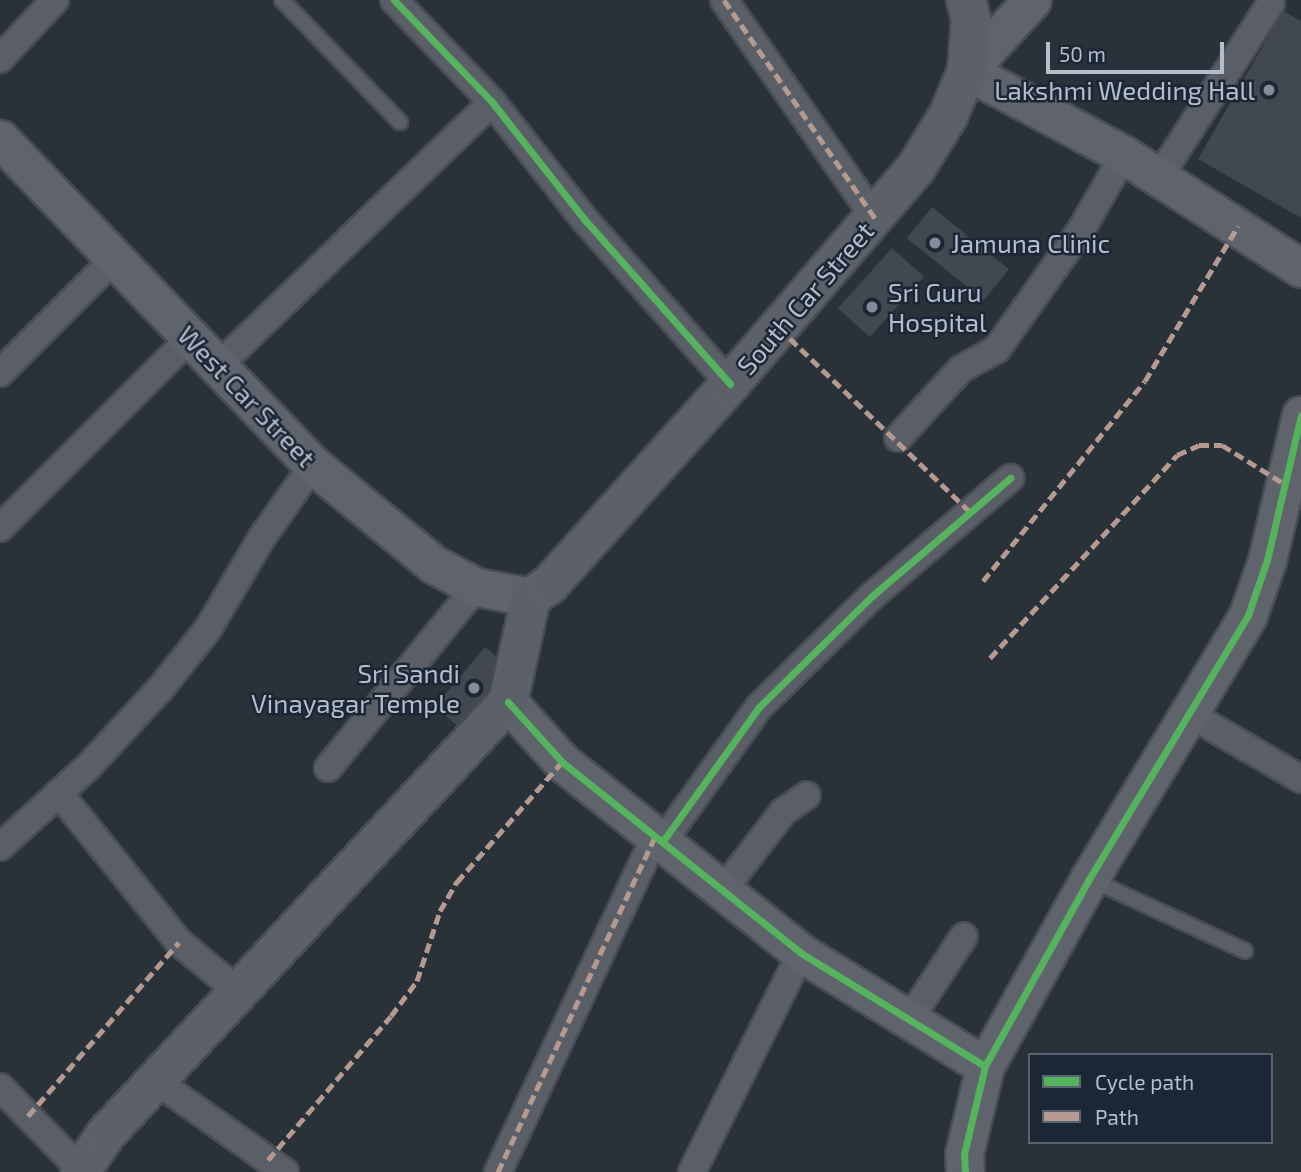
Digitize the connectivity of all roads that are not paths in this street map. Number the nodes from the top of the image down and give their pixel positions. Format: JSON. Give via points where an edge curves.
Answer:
{"nodes":[{"id":1,"x":55,"y":0,"type":"edge"},
{"id":2,"x":282,"y":0,"type":"edge"},
{"id":3,"x":394,"y":0,"type":"edge"},
{"id":4,"x":724,"y":0,"type":"edge"},
{"id":5,"x":966,"y":0,"type":"edge"},
{"id":6,"x":1031,"y":0,"type":"edge"},
{"id":7,"x":1271,"y":3,"type":"dead end"},
{"id":8,"x":0,"y":59,"type":"edge"},
{"id":9,"x":967,"y":71,"type":"junction"},
{"id":10,"x":492,"y":102,"type":"junction"},
{"id":11,"x":400,"y":122,"type":"dead end"},
{"id":12,"x":0,"y":139,"type":"edge"},
{"id":13,"x":1124,"y":155,"type":"junction"},
{"id":14,"x":1159,"y":177,"type":"junction"},
{"id":15,"x":875,"y":218,"type":"junction"},
{"id":16,"x":113,"y":260,"type":"junction"},
{"id":17,"x":1301,"y":268,"type":"edge"},
{"id":18,"x":191,"y":337,"type":"junction"},
{"id":19,"x":218,"y":366,"type":"junction"},
{"id":20,"x":0,"y":373,"type":"edge"},
{"id":21,"x":730,"y":384,"type":"junction"},
{"id":22,"x":1301,"y":415,"type":"edge"},
{"id":23,"x":898,"y":438,"type":"dead end"},
{"id":24,"x":313,"y":465,"type":"junction"},
{"id":25,"x":1010,"y":478,"type":"dead end"},
{"id":26,"x":0,"y":528,"type":"edge"},
{"id":27,"x":476,"y":587,"type":"junction"},
{"id":28,"x":531,"y":597,"type":"junction"},
{"id":29,"x":508,"y":702,"type":"junction"},
{"id":30,"x":1188,"y":713,"type":"junction"},
{"id":31,"x":328,"y":768,"type":"dead end"},
{"id":32,"x":1301,"y":779,"type":"edge"},
{"id":33,"x":59,"y":793,"type":"junction"},
{"id":34,"x":807,"y":795,"type":"dead end"},
{"id":35,"x":4,"y":834,"type":"edge"},
{"id":36,"x":659,"y":838,"type":"junction"},
{"id":37,"x":1089,"y":879,"type":"junction"},
{"id":38,"x":723,"y":890,"type":"junction"},
{"id":39,"x":964,"y":936,"type":"dead end"},
{"id":40,"x":1245,"y":951,"type":"dead end"},
{"id":41,"x":801,"y":953,"type":"junction"},
{"id":42,"x":239,"y":992,"type":"junction"},
{"id":43,"x":909,"y":1020,"type":"junction"},
{"id":44,"x":985,"y":1066,"type":"junction"},
{"id":45,"x":156,"y":1081,"type":"junction"},
{"id":46,"x":0,"y":1087,"type":"edge"},
{"id":47,"x":87,"y":1170,"type":"edge"},
{"id":48,"x":285,"y":1172,"type":"edge"},
{"id":49,"x":498,"y":1172,"type":"edge"},
{"id":50,"x":692,"y":1172,"type":"edge"},
{"id":51,"x":965,"y":1172,"type":"edge"}],
"edges":[{"from":1,"to":8,"type":"street"},
{"from":2,"to":11,"type":"lane"},
{"from":3,"to":10,"type":"street"},
{"from":4,"to":15,"type":"street"},
{"from":5,"to":9,"type":"main road","name":"South Car Street","via":[[971,19]]},
{"from":6,"to":9,"type":"street"},
{"from":7,"to":14,"type":"street"},
{"from":9,"to":13,"type":"street"},
{"from":9,"to":15,"type":"main road","name":"South Car Street","via":[[948,116],[916,168]]},
{"from":10,"to":19,"type":"street"},
{"from":10,"to":21,"type":"street","via":[[585,220]]},
{"from":12,"to":16,"type":"street","name":"West Car Street"},
{"from":13,"to":14,"type":"street"},
{"from":13,"to":23,"type":"street","via":[[1081,230],[997,349],[961,369]]},
{"from":14,"to":17,"type":"street"},
{"from":15,"to":21,"type":"main road","name":"South Car Street"},
{"from":16,"to":18,"type":"street","name":"West Car Street"},
{"from":16,"to":20,"type":"street"},
{"from":18,"to":19,"type":"street","name":"West Car Street"},
{"from":18,"to":26,"type":"street"},
{"from":19,"to":24,"type":"street","name":"West Car Street"},
{"from":21,"to":28,"type":"main road","name":"South Car Street","via":[[550,584]]},
{"from":22,"to":30,"type":"street","via":[[1268,560],[1248,615]]},
{"from":24,"to":27,"type":"street","name":"West Car Street","via":[[433,564]]},
{"from":24,"to":33,"type":"street","via":[[200,638],[161,688]]},
{"from":25,"to":36,"type":"street","via":[[872,596],[759,707]]},
{"from":27,"to":28,"type":"street","name":"West Car Street"},
{"from":27,"to":31,"type":"street"},
{"from":28,"to":29,"type":"main road"},
{"from":29,"to":36,"type":"street","via":[[562,762]]},
{"from":29,"to":42,"type":"main road"},
{"from":30,"to":32,"type":"street"},
{"from":30,"to":37,"type":"street"},
{"from":33,"to":35,"type":"street"},
{"from":33,"to":42,"type":"street","via":[[179,942]]},
{"from":34,"to":38,"type":"street","via":[[783,811]]},
{"from":36,"to":38,"type":"street"},
{"from":36,"to":49,"type":"street"},
{"from":37,"to":40,"type":"lane"},
{"from":37,"to":44,"type":"street"},
{"from":38,"to":41,"type":"street"},
{"from":39,"to":43,"type":"street"},
{"from":41,"to":43,"type":"street"},
{"from":41,"to":50,"type":"street"},
{"from":42,"to":45,"type":"main road"},
{"from":43,"to":44,"type":"street"},
{"from":44,"to":51,"type":"street","via":[[964,1154]]},
{"from":45,"to":47,"type":"main road","via":[[106,1134]]},
{"from":45,"to":48,"type":"street"},
{"from":46,"to":47,"type":"street"}]}
